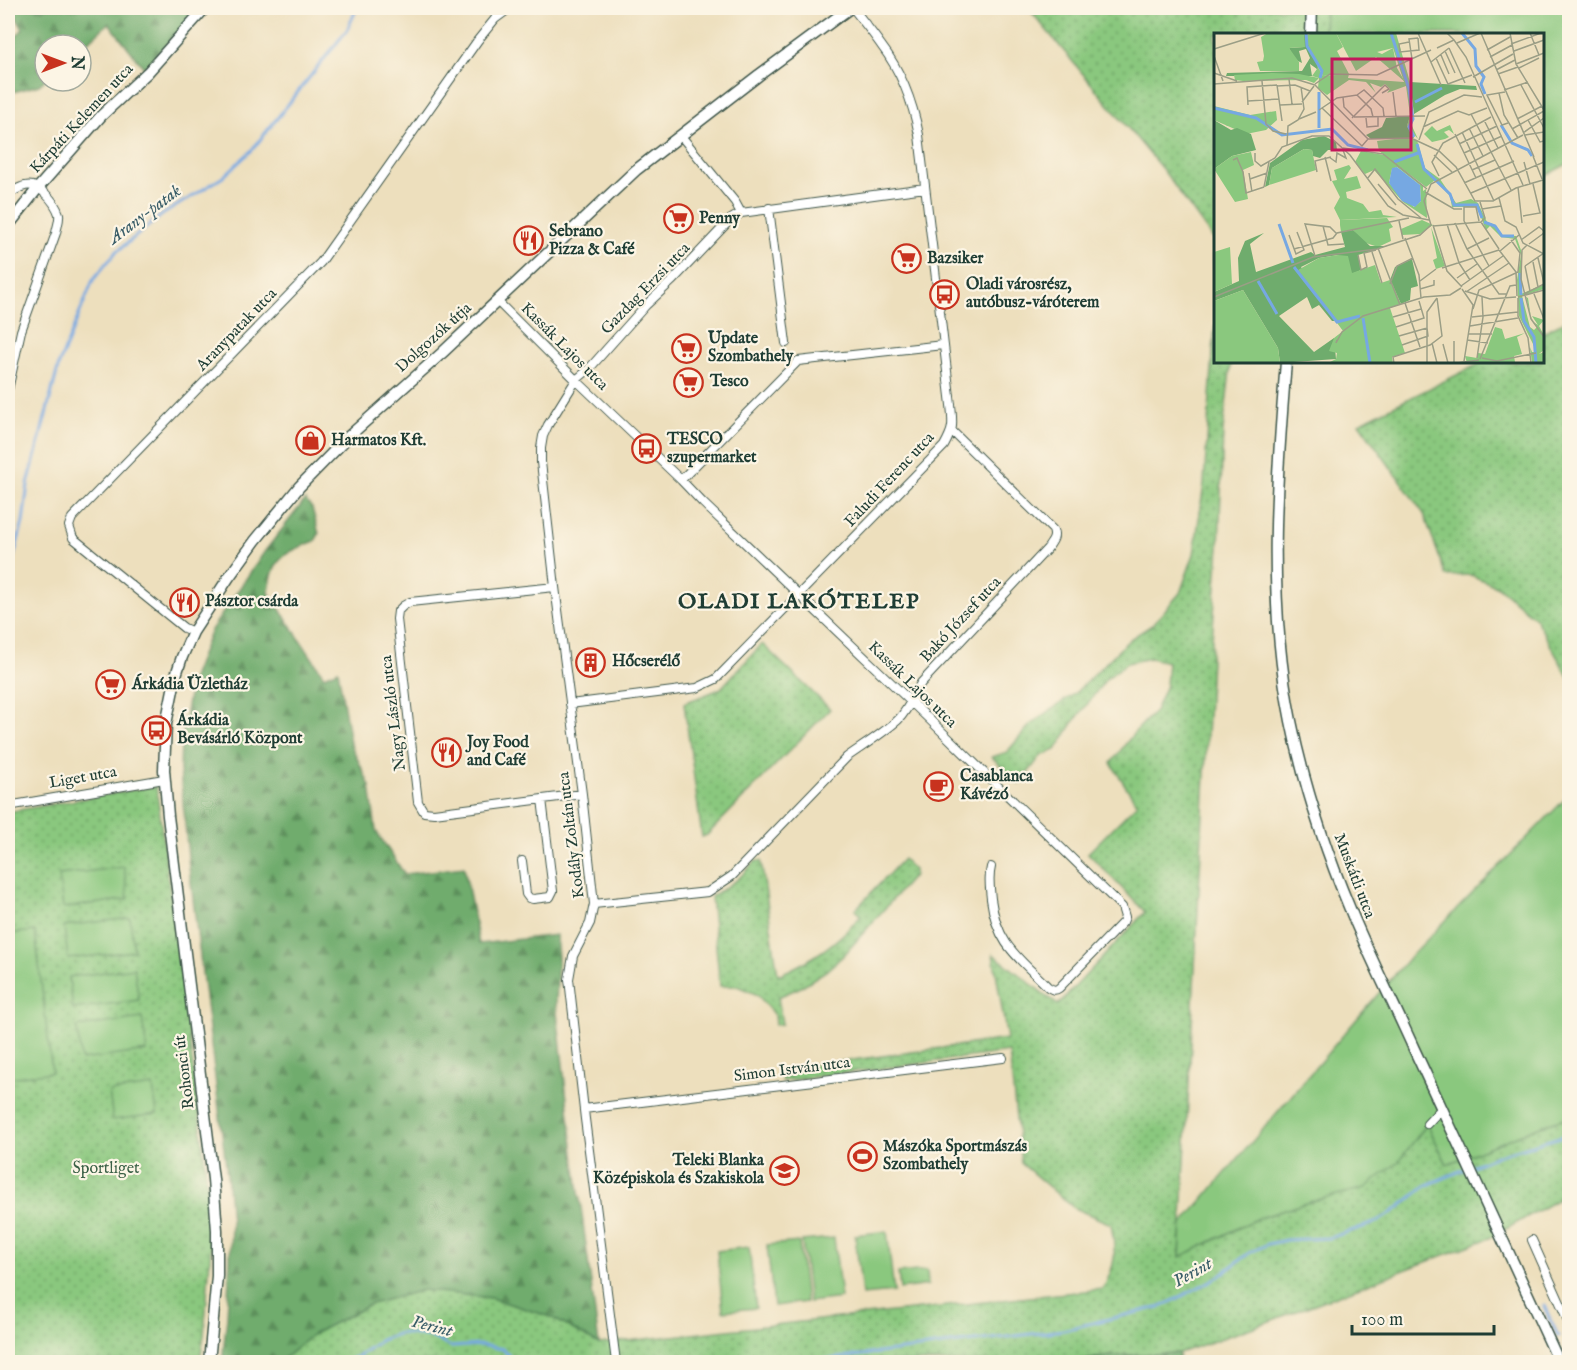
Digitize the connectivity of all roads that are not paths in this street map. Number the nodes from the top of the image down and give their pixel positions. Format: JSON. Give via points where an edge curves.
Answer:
{"nodes":[{"id":1,"x":205,"y":8,"type":"edge"},
{"id":2,"x":510,"y":8,"type":"edge"},
{"id":3,"x":851,"y":8,"type":"edge"},
{"id":4,"x":1312,"y":8,"type":"edge"},
{"id":5,"x":1311,"y":33,"type":"edge"},
{"id":6,"x":681,"y":136,"type":"junction"},
{"id":7,"x":38,"y":188,"type":"junction"},
{"id":8,"x":925,"y":188,"type":"junction"},
{"id":9,"x":8,"y":194,"type":"edge"},
{"id":10,"x":769,"y":208,"type":"junction"},
{"id":11,"x":741,"y":213,"type":"junction"},
{"id":12,"x":8,"y":226,"type":"edge"},
{"id":13,"x":497,"y":301,"type":"junction"},
{"id":14,"x":786,"y":343,"type":"dead end"},
{"id":15,"x":943,"y":345,"type":"junction"},
{"id":16,"x":1286,"y":363,"type":"edge"},
{"id":17,"x":576,"y":380,"type":"junction"},
{"id":18,"x":8,"y":390,"type":"edge"},
{"id":19,"x":952,"y":432,"type":"junction"},
{"id":20,"x":681,"y":480,"type":"junction"},
{"id":21,"x":555,"y":587,"type":"junction"},
{"id":22,"x":797,"y":594,"type":"junction"},
{"id":23,"x":193,"y":632,"type":"junction"},
{"id":24,"x":910,"y":701,"type":"junction"},
{"id":25,"x":570,"y":704,"type":"junction"},
{"id":26,"x":164,"y":779,"type":"junction"},
{"id":27,"x":582,"y":794,"type":"junction"},
{"id":28,"x":542,"y":799,"type":"junction"},
{"id":29,"x":8,"y":805,"type":"edge"},
{"id":30,"x":522,"y":861,"type":"dead end"},
{"id":31,"x":991,"y":867,"type":"dead end"},
{"id":32,"x":594,"y":904,"type":"junction"},
{"id":33,"x":1003,"y":1058,"type":"dead end"},
{"id":34,"x":1442,"y":1108,"type":"junction"},
{"id":35,"x":584,"y":1109,"type":"junction"},
{"id":36,"x":1427,"y":1124,"type":"dead end"},
{"id":37,"x":1532,"y":1240,"type":"dead end"},
{"id":38,"x":1569,"y":1325,"type":"edge"},
{"id":39,"x":209,"y":1362,"type":"edge"},
{"id":40,"x":616,"y":1362,"type":"edge"},
{"id":41,"x":1559,"y":1362,"type":"edge"}],
"edges":[{"from":1,"to":7,"type":"main road","name":"Kárpáti Kelemen utca"},
{"from":2,"to":23,"type":"street","name":"Aranypatak utca","via":[[478,40],[321,262],[72,518],[69,526],[73,538]]},
{"from":3,"to":6,"type":"main road","name":"Dolgozók útja"},
{"from":3,"to":8,"type":"street","name":"Faludi Ferenc utca","via":[[883,46],[906,89],[915,118]]},
{"from":4,"to":5,"type":"main road"},
{"from":6,"to":11,"type":"street"},
{"from":6,"to":13,"type":"main road","name":"Dolgozók útja","via":[[636,170]]},
{"from":7,"to":9,"type":"street","via":[[25,185]]},
{"from":7,"to":12,"type":"main road","name":"Kárpáti Kelemen utca"},
{"from":7,"to":18,"type":"street","via":[[48,195],[59,223],[21,331]]},
{"from":8,"to":10,"type":"street"},
{"from":8,"to":15,"type":"street","name":"Faludi Ferenc utca"},
{"from":10,"to":11,"type":"street"},
{"from":10,"to":14,"type":"street"},
{"from":11,"to":17,"type":"street","name":"Gazdag Erzsi utca"},
{"from":13,"to":17,"type":"street","name":"Kassák Lajos utca"},
{"from":13,"to":23,"type":"main road","name":"Dolgozók útja","via":[[348,437],[299,488],[255,541]]},
{"from":15,"to":19,"type":"street","name":"Faludi Ferenc utca"},
{"from":15,"to":20,"type":"street","via":[[798,361]]},
{"from":16,"to":34,"type":"main road","name":"Muskátli utca","via":[[1275,547],[1278,620],[1291,722],[1320,828],[1350,910]]},
{"from":17,"to":20,"type":"street","name":"Kassák Lajos utca"},
{"from":17,"to":21,"type":"street","name":"Kodály Zoltán utca","via":[[548,425],[541,448]]},
{"from":19,"to":22,"type":"street","name":"Faludi Ferenc utca","via":[[944,446]]},
{"from":19,"to":24,"type":"street","name":"Bakó József utca","via":[[1053,530],[1054,540],[921,683]]},
{"from":20,"to":22,"type":"street","name":"Kassák Lajos utca"},
{"from":21,"to":25,"type":"street","name":"Kodály Zoltán utca"},
{"from":21,"to":28,"type":"street","name":"Nagy László utca","via":[[410,602],[398,611],[397,619],[418,802],[424,812]]},
{"from":22,"to":24,"type":"street","name":"Kassák Lajos utca"},
{"from":22,"to":25,"type":"street","name":"Faludi Ferenc utca","via":[[707,684]]},
{"from":23,"to":26,"type":"main road","name":"Dolgozók útja","via":[[176,675],[166,724]]},
{"from":24,"to":31,"type":"street","name":"Kassák Lajos utca","via":[[1122,907],[1125,917],[1053,990],[1001,937],[993,915]]},
{"from":24,"to":32,"type":"street","name":"Bakó József utca","via":[[898,719],[847,757],[732,876],[708,892]]},
{"from":25,"to":27,"type":"street","name":"Kodály Zoltán utca"},
{"from":26,"to":29,"type":"street","name":"Liget utca"},
{"from":26,"to":39,"type":"main road","name":"Rohonci út","via":[[217,1230]]},
{"from":27,"to":28,"type":"street","name":"Nagy László utca"},
{"from":27,"to":32,"type":"street","name":"Kodály Zoltán utca"},
{"from":28,"to":30,"type":"street","name":"Kodály Zoltán utca","via":[[554,891],[550,897],[529,898]]},
{"from":32,"to":35,"type":"street","name":"Kodály Zoltán utca","via":[[590,923],[573,956],[569,979]]},
{"from":33,"to":35,"type":"street","name":"Simon István utca"},
{"from":34,"to":36,"type":"street"},
{"from":34,"to":41,"type":"main road","name":"Muskátli utca"},
{"from":35,"to":40,"type":"street","name":"Kodály Zoltán utca"},
{"from":37,"to":38,"type":"street"}]}
